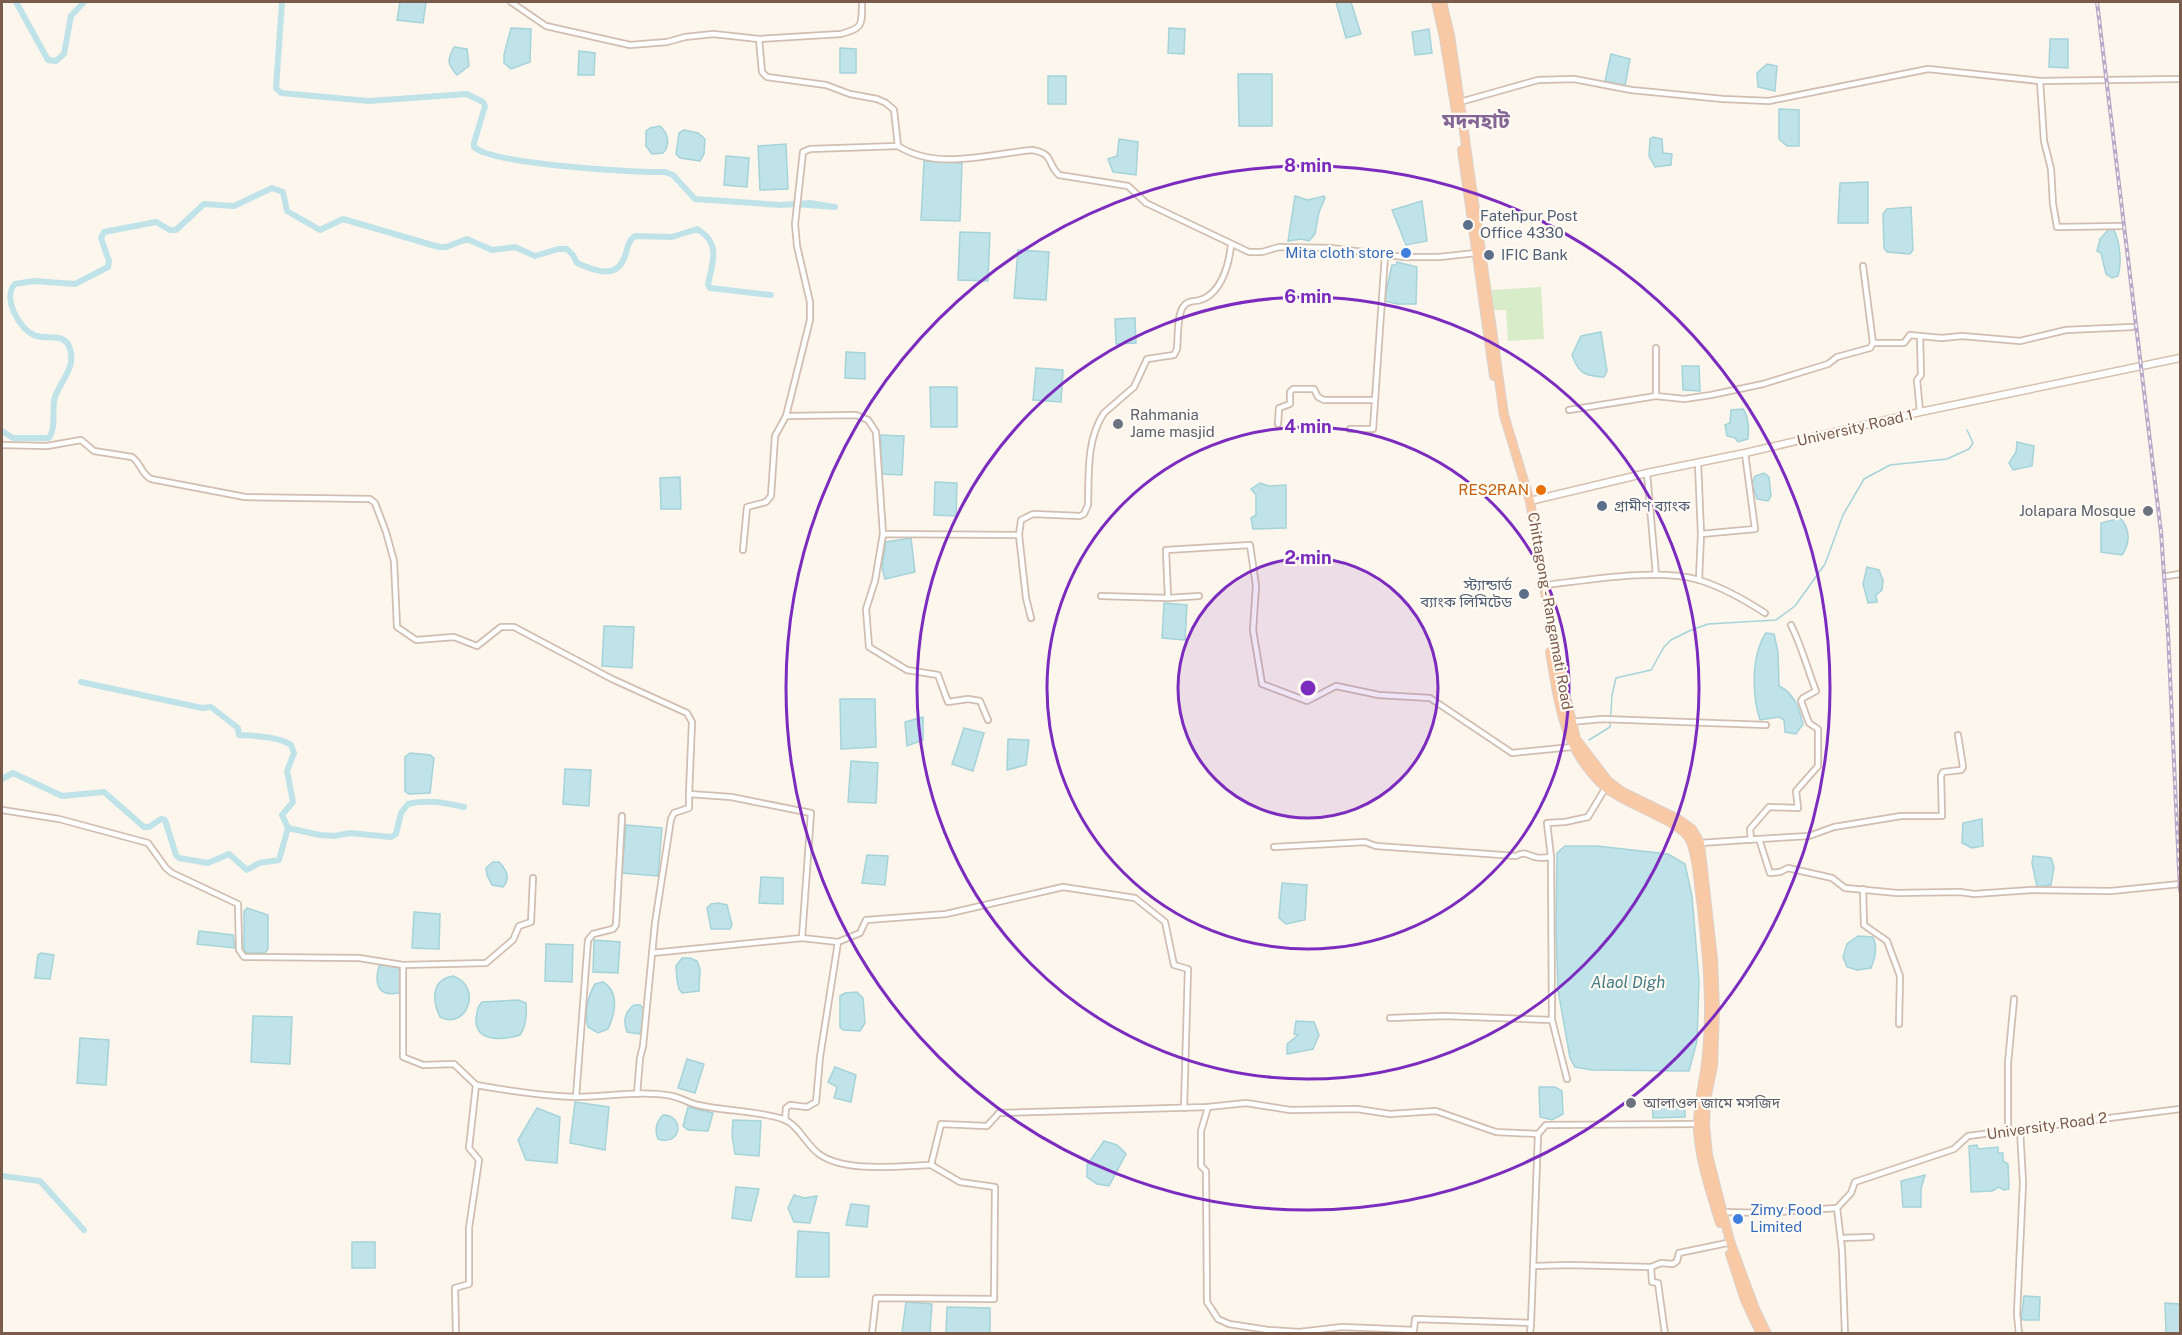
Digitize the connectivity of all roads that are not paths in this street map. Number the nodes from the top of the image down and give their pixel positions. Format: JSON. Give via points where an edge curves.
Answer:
{"nodes":[{"id":1,"x":511,"y":2,"type":"edge"},
{"id":2,"x":1436,"y":2,"type":"edge"},
{"id":3,"x":1442,"y":2,"type":"edge"},
{"id":4,"x":862,"y":5,"type":"dead end"},
{"id":5,"x":759,"y":39,"type":"junction"},
{"id":6,"x":2181,"y":79,"type":"edge"},
{"id":7,"x":2040,"y":81,"type":"junction"},
{"id":8,"x":1460,"y":102,"type":"junction"},
{"id":9,"x":898,"y":146,"type":"junction"},
{"id":10,"x":2121,"y":226,"type":"dead end"},
{"id":11,"x":1231,"y":245,"type":"junction"},
{"id":12,"x":1476,"y":253,"type":"junction"},
{"id":13,"x":1385,"y":255,"type":"junction"},
{"id":14,"x":1863,"y":266,"type":"dead end"},
{"id":15,"x":2132,"y":327,"type":"dead end"},
{"id":16,"x":1920,"y":336,"type":"junction"},
{"id":17,"x":1873,"y":343,"type":"junction"},
{"id":18,"x":1656,"y":348,"type":"dead end"},
{"id":19,"x":2181,"y":358,"type":"edge"},
{"id":20,"x":1656,"y":396,"type":"junction"},
{"id":21,"x":1375,"y":400,"type":"junction"},
{"id":22,"x":1569,"y":410,"type":"dead end"},
{"id":23,"x":1920,"y":412,"type":"junction"},
{"id":24,"x":786,"y":416,"type":"junction"},
{"id":25,"x":1278,"y":424,"type":"dead end"},
{"id":26,"x":1350,"y":429,"type":"dead end"},
{"id":27,"x":2,"y":445,"type":"edge"},
{"id":28,"x":1745,"y":453,"type":"junction"},
{"id":29,"x":1698,"y":464,"type":"junction"},
{"id":30,"x":1647,"y":473,"type":"junction"},
{"id":31,"x":1530,"y":501,"type":"junction"},
{"id":32,"x":883,"y":534,"type":"junction"},
{"id":33,"x":1701,"y":534,"type":"junction"},
{"id":34,"x":1019,"y":535,"type":"junction"},
{"id":35,"x":743,"y":549,"type":"dead end"},
{"id":36,"x":2181,"y":574,"type":"edge"},
{"id":37,"x":1656,"y":575,"type":"junction"},
{"id":38,"x":2167,"y":576,"type":"dead end"},
{"id":39,"x":1699,"y":580,"type":"junction"},
{"id":40,"x":1546,"y":585,"type":"dead end"},
{"id":41,"x":1101,"y":596,"type":"dead end"},
{"id":42,"x":1199,"y":596,"type":"dead end"},
{"id":43,"x":1168,"y":597,"type":"junction"},
{"id":44,"x":1765,"y":613,"type":"dead end"},
{"id":45,"x":1031,"y":618,"type":"dead end"},
{"id":46,"x":1791,"y":625,"type":"dead end"},
{"id":47,"x":988,"y":720,"type":"dead end"},
{"id":48,"x":1570,"y":722,"type":"junction"},
{"id":49,"x":1766,"y":725,"type":"dead end"},
{"id":50,"x":1958,"y":735,"type":"dead end"},
{"id":51,"x":1572,"y":747,"type":"junction"},
{"id":52,"x":1606,"y":788,"type":"junction"},
{"id":53,"x":689,"y":794,"type":"junction"},
{"id":54,"x":2,"y":810,"type":"edge"},
{"id":55,"x":622,"y":816,"type":"dead end"},
{"id":56,"x":1759,"y":839,"type":"junction"},
{"id":57,"x":1750,"y":840,"type":"junction"},
{"id":58,"x":1700,"y":843,"type":"junction"},
{"id":59,"x":1274,"y":847,"type":"dead end"},
{"id":60,"x":1551,"y":857,"type":"junction"},
{"id":61,"x":533,"y":878,"type":"dead end"},
{"id":62,"x":2181,"y":884,"type":"edge"},
{"id":63,"x":1863,"y":889,"type":"junction"},
{"id":64,"x":802,"y":938,"type":"junction"},
{"id":65,"x":838,"y":942,"type":"junction"},
{"id":66,"x":652,"y":953,"type":"junction"},
{"id":67,"x":403,"y":965,"type":"junction"},
{"id":68,"x":2014,"y":999,"type":"dead end"},
{"id":69,"x":1390,"y":1018,"type":"dead end"},
{"id":70,"x":1552,"y":1020,"type":"junction"},
{"id":71,"x":1899,"y":1024,"type":"dead end"},
{"id":72,"x":1566,"y":1079,"type":"dead end"},
{"id":73,"x":476,"y":1085,"type":"junction"},
{"id":74,"x":638,"y":1094,"type":"junction"},
{"id":75,"x":576,"y":1096,"type":"junction"},
{"id":76,"x":1208,"y":1107,"type":"junction"},
{"id":77,"x":1184,"y":1108,"type":"junction"},
{"id":78,"x":2181,"y":1109,"type":"edge"},
{"id":79,"x":785,"y":1120,"type":"junction"},
{"id":80,"x":1698,"y":1124,"type":"junction"},
{"id":81,"x":2020,"y":1130,"type":"junction"},
{"id":82,"x":2008,"y":1132,"type":"junction"},
{"id":83,"x":1538,"y":1134,"type":"junction"},
{"id":84,"x":931,"y":1166,"type":"junction"},
{"id":85,"x":1837,"y":1208,"type":"junction"},
{"id":86,"x":1723,"y":1212,"type":"junction"},
{"id":87,"x":1841,"y":1238,"type":"junction"},
{"id":88,"x":1871,"y":1238,"type":"dead end"},
{"id":89,"x":1727,"y":1243,"type":"junction"},
{"id":90,"x":1533,"y":1266,"type":"junction"},
{"id":91,"x":1651,"y":1267,"type":"junction"},
{"id":92,"x":1531,"y":1323,"type":"junction"},
{"id":93,"x":456,"y":1334,"type":"edge"},
{"id":94,"x":872,"y":1334,"type":"edge"},
{"id":95,"x":1530,"y":1334,"type":"edge"},
{"id":96,"x":1665,"y":1334,"type":"edge"},
{"id":97,"x":1761,"y":1334,"type":"edge"},
{"id":98,"x":1767,"y":1334,"type":"edge"},
{"id":99,"x":1845,"y":1334,"type":"edge"},
{"id":100,"x":2019,"y":1334,"type":"edge"}],
"edges":[{"from":1,"to":5,"type":"street","via":[[546,26],[630,45],[713,34]]},
{"from":2,"to":12,"type":"highway","name":"Chittagong - Rangamati Road"},
{"from":3,"to":8,"type":"highway","name":"Chittagong - Rangamati Road"},
{"from":4,"to":5,"type":"street","via":[[862,21],[854,30]]},
{"from":5,"to":9,"type":"street","via":[[762,72],[767,77],[826,85],[886,103],[894,110]]},
{"from":6,"to":7,"type":"street"},
{"from":7,"to":8,"type":"street","via":[[1928,69],[1769,101],[1631,90],[1574,79],[1538,80]]},
{"from":7,"to":10,"type":"street","via":[[2057,227]]},
{"from":8,"to":31,"type":"highway","name":"Chittagong - Rangamati Road","via":[[1504,415]]},
{"from":9,"to":11,"type":"street","via":[[925,158],[948,160],[1042,152],[1050,157],[1059,175],[1128,186],[1146,203]]},
{"from":9,"to":24,"type":"street","via":[[803,152],[795,224],[810,320]]},
{"from":11,"to":13,"type":"street","via":[[1249,252],[1279,247],[1331,248]]},
{"from":11,"to":34,"type":"street","via":[[1218,287],[1211,295],[1183,305],[1174,354],[1147,359],[1134,387],[1100,419],[1090,449],[1087,511],[1080,516],[1027,516],[1021,520]]},
{"from":12,"to":13,"type":"street","via":[[1440,257]]},
{"from":12,"to":51,"type":"highway","name":"Chittagong - Rangamati Road","via":[[1501,418],[1525,501],[1556,683]]},
{"from":13,"to":21,"type":"street"},
{"from":14,"to":17,"type":"street"},
{"from":15,"to":16,"type":"street","via":[[2066,330],[2020,341]]},
{"from":16,"to":17,"type":"street","via":[[1910,335],[1904,343]]},
{"from":16,"to":23,"type":"street"},
{"from":17,"to":20,"type":"street","via":[[1870,348],[1837,357],[1828,364],[1762,384],[1684,399]]},
{"from":18,"to":20,"type":"street"},
{"from":19,"to":23,"type":"main road","name":"University Road 1"},
{"from":20,"to":22,"type":"street"},
{"from":21,"to":25,"type":"street","via":[[1324,400],[1314,389],[1293,389],[1290,404],[1279,408]]},
{"from":21,"to":26,"type":"street","via":[[1373,429]]},
{"from":23,"to":28,"type":"main road","name":"University Road 1"},
{"from":24,"to":32,"type":"street","via":[[856,415],[868,420],[876,432]]},
{"from":24,"to":35,"type":"street","via":[[775,436],[771,496],[766,502],[747,507]]},
{"from":27,"to":53,"type":"street","via":[[47,446],[81,440],[94,451],[132,457],[151,479],[245,497],[370,499],[375,503],[394,561],[397,627],[416,640],[454,636],[477,646],[501,627],[514,627],[687,713],[692,722]]},
{"from":28,"to":29,"type":"main road","name":"University Road 1"},
{"from":28,"to":33,"type":"street","via":[[1755,529]]},
{"from":29,"to":30,"type":"main road","name":"University Road 1"},
{"from":29,"to":33,"type":"street"},
{"from":30,"to":31,"type":"main road","name":"University Road 1"},
{"from":30,"to":37,"type":"street"},
{"from":31,"to":48,"type":"highway","name":"Chittagong - Rangamati Road"},
{"from":32,"to":34,"type":"street"},
{"from":32,"to":47,"type":"street","via":[[866,609],[869,647],[907,670],[938,675],[948,702],[980,701]]},
{"from":33,"to":39,"type":"street"},
{"from":34,"to":45,"type":"street"},
{"from":36,"to":38,"type":"street"},
{"from":37,"to":39,"type":"street"},
{"from":37,"to":40,"type":"street"},
{"from":39,"to":44,"type":"street"},
{"from":41,"to":43,"type":"street"},
{"from":42,"to":43,"type":"street"},
{"from":43,"to":51,"type":"street","via":[[1166,550],[1250,545],[1256,586],[1253,630],[1262,684],[1307,701],[1336,686],[1379,695],[1430,698],[1512,753]]},
{"from":46,"to":57,"type":"street","via":[[1803,648],[1816,691],[1801,700],[1809,723],[1818,729],[1818,766],[1796,790],[1798,807],[1769,807],[1749,829]]},
{"from":48,"to":49,"type":"street","via":[[1602,719]]},
{"from":48,"to":58,"type":"highway","name":"Chittagong - Rangamati Road","via":[[1576,740],[1608,781],[1678,819],[1692,829]]},
{"from":50,"to":56,"type":"street","via":[[1963,767],[1941,776],[1942,816],[1901,816],[1834,827],[1809,836]]},
{"from":51,"to":52,"type":"highway","name":"Chittagong - Rangamati Road"},
{"from":52,"to":60,"type":"street","via":[[1588,818],[1547,823]]},
{"from":52,"to":80,"type":"highway","name":"Chittagong - Rangamati Road","via":[[1678,826],[1691,841],[1710,997]]},
{"from":53,"to":64,"type":"street","via":[[731,796],[811,813]]},
{"from":53,"to":66,"type":"street","via":[[689,808],[672,815]]},
{"from":54,"to":67,"type":"street","via":[[59,819],[148,843],[172,873],[238,904],[239,950],[244,957],[359,958]]},
{"from":55,"to":75,"type":"street","via":[[616,925],[588,940]]},
{"from":56,"to":57,"type":"street"},
{"from":56,"to":63,"type":"street","via":[[1770,873],[1788,868],[1832,878],[1845,888]]},
{"from":57,"to":58,"type":"street"},
{"from":58,"to":86,"type":"highway","via":[[1715,1010],[1705,1125],[1708,1155]]},
{"from":59,"to":60,"type":"street","via":[[1365,842],[1376,846]]},
{"from":60,"to":70,"type":"street"},
{"from":61,"to":67,"type":"street","via":[[531,922],[519,926],[513,940],[486,963]]},
{"from":62,"to":63,"type":"street","via":[[2111,891],[1974,894]]},
{"from":63,"to":71,"type":"street","via":[[1864,925],[1887,941],[1900,976]]},
{"from":64,"to":65,"type":"street"},
{"from":64,"to":66,"type":"street"},
{"from":65,"to":77,"type":"street","via":[[860,933],[866,920],[946,914],[1062,886],[1135,898],[1165,922],[1174,965],[1188,969]]},
{"from":65,"to":79,"type":"street","via":[[816,1102],[807,1107],[790,1105]]},
{"from":66,"to":74,"type":"street"},
{"from":67,"to":73,"type":"street","via":[[403,1057],[423,1065],[454,1064]]},
{"from":68,"to":82,"type":"street","via":[[2008,1063]]},
{"from":69,"to":70,"type":"street"},
{"from":70,"to":72,"type":"street"},
{"from":73,"to":75,"type":"street","via":[[528,1094]]},
{"from":73,"to":93,"type":"street","via":[[469,1148],[479,1161],[468,1227],[469,1284],[455,1288]]},
{"from":74,"to":75,"type":"street"},
{"from":74,"to":79,"type":"street","via":[[672,1096],[699,1105]]},
{"from":76,"to":77,"type":"street"},
{"from":76,"to":83,"type":"street","via":[[1246,1102],[1290,1110],[1357,1109],[1389,1114],[1436,1111],[1496,1132]]},
{"from":76,"to":92,"type":"street","via":[[1201,1131],[1201,1166],[1206,1171],[1208,1302],[1218,1319],[1229,1324],[1299,1332],[1342,1327],[1414,1330],[1415,1319]]},
{"from":77,"to":84,"type":"street","via":[[999,1113],[987,1126],[941,1124]]},
{"from":78,"to":81,"type":"street","name":"University Road 2"},
{"from":79,"to":84,"type":"street","via":[[818,1154],[837,1162],[860,1166]]},
{"from":80,"to":83,"type":"street","via":[[1546,1125]]},
{"from":80,"to":89,"type":"highway","name":"Chittagong - Rangamati Road","via":[[1702,1159]]},
{"from":81,"to":82,"type":"street","name":"University Road 2"},
{"from":81,"to":100,"type":"street","via":[[2023,1183]]},
{"from":82,"to":85,"type":"street","name":"University Road 2","via":[[1968,1136],[1954,1149],[1855,1182]]},
{"from":83,"to":90,"type":"street"},
{"from":84,"to":94,"type":"street","via":[[960,1182],[995,1187],[994,1299],[876,1298]]},
{"from":85,"to":86,"type":"street"},
{"from":85,"to":87,"type":"street"},
{"from":86,"to":98,"type":"highway","via":[[1730,1242]]},
{"from":87,"to":88,"type":"street"},
{"from":87,"to":99,"type":"street"},
{"from":89,"to":91,"type":"street","via":[[1679,1253],[1673,1264]]},
{"from":89,"to":97,"type":"highway","name":"Chittagong - Rangamati Road","via":[[1745,1300]]},
{"from":90,"to":91,"type":"street"},
{"from":90,"to":92,"type":"street"},
{"from":91,"to":96,"type":"street","via":[[1652,1282],[1658,1283]]},
{"from":92,"to":95,"type":"street"}]}
